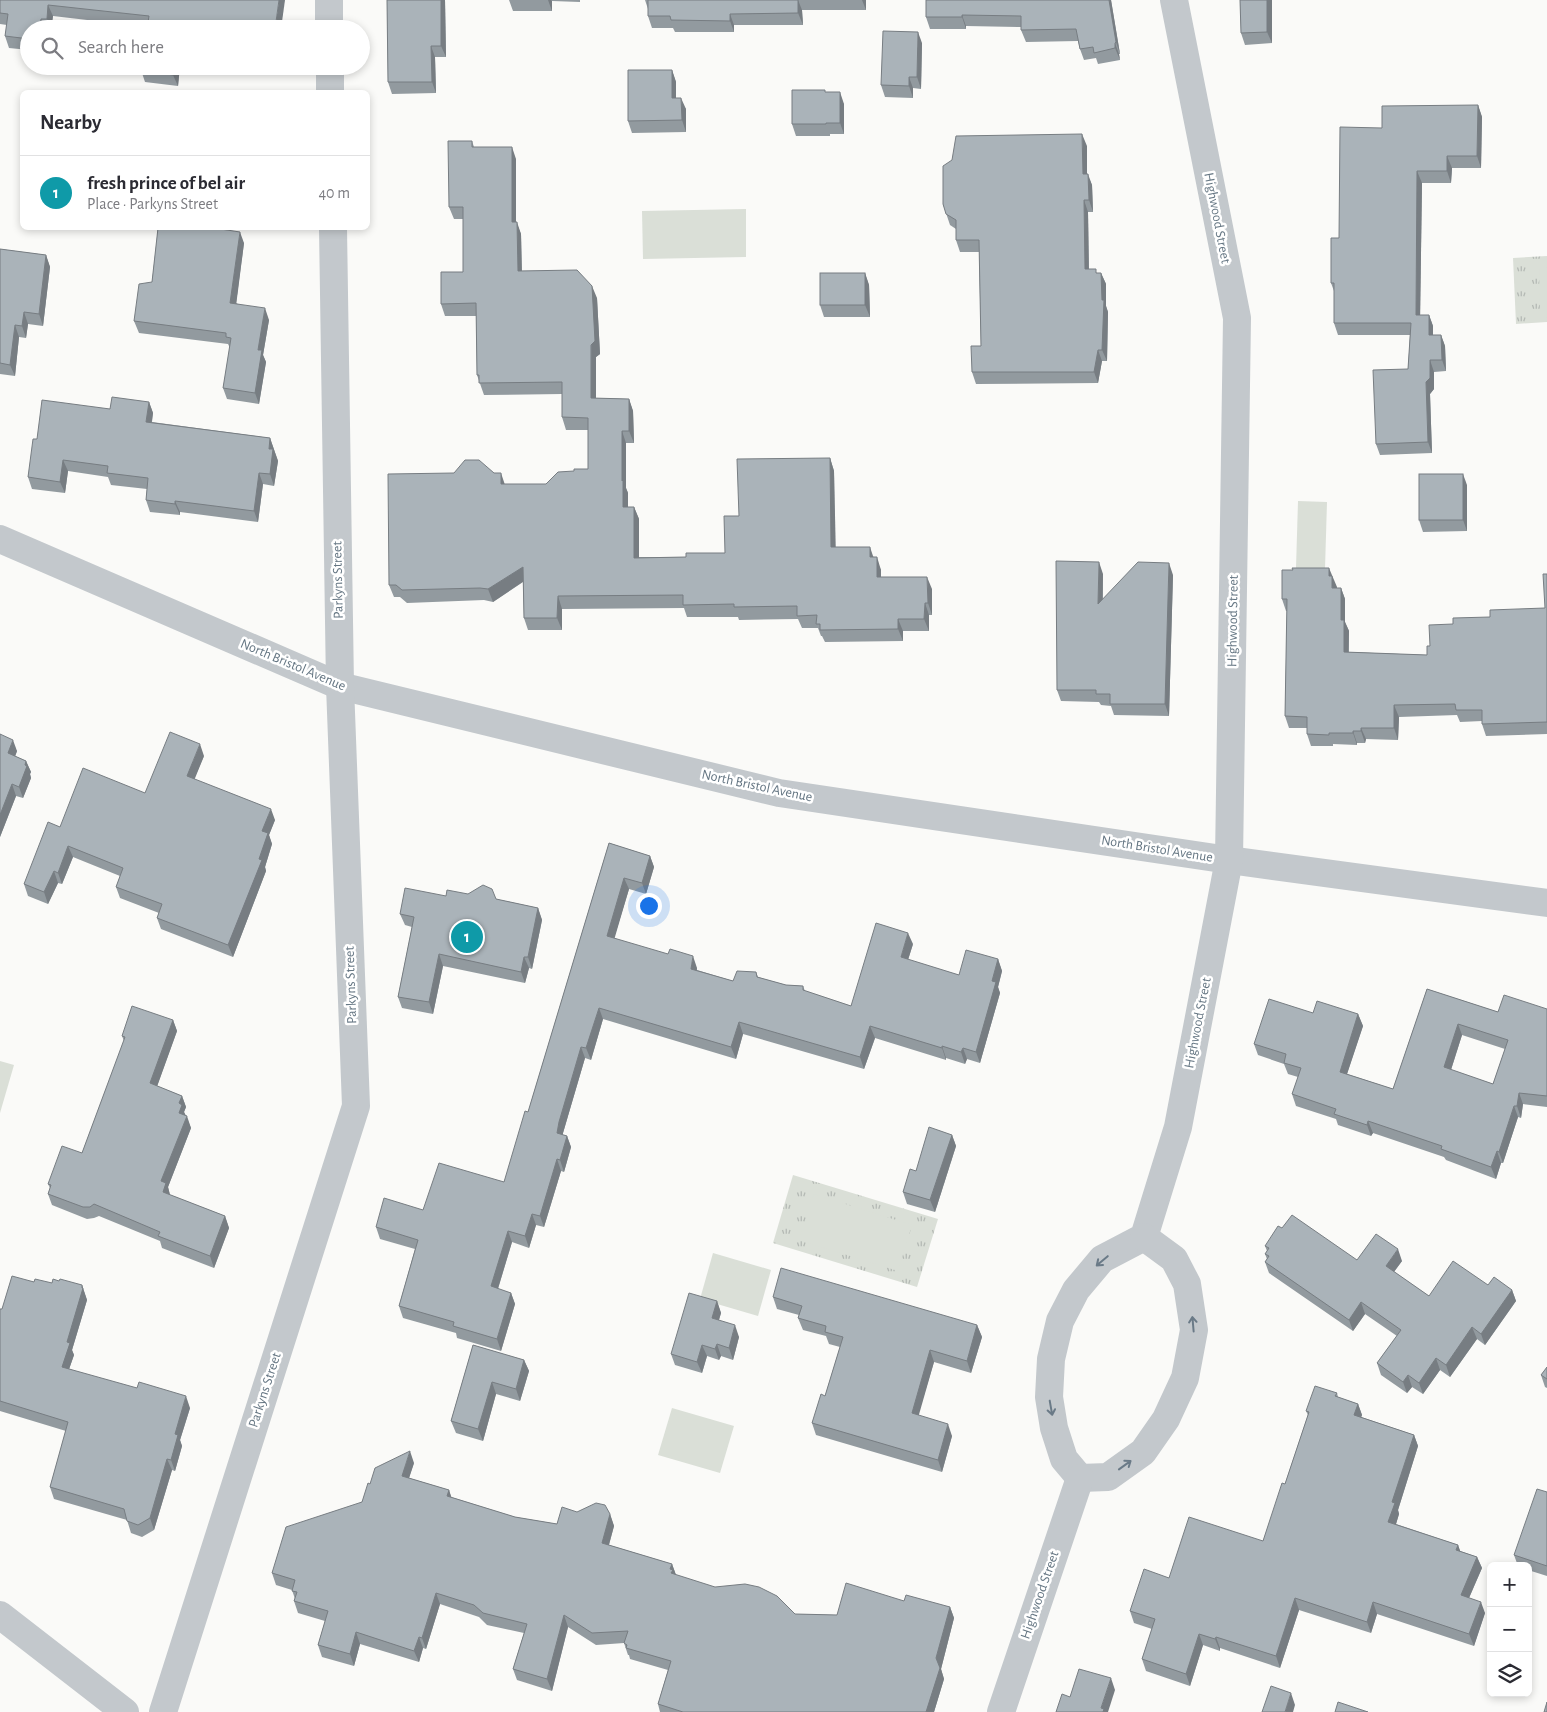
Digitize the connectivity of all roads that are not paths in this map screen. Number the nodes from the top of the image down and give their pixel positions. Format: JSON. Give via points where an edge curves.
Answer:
{"nodes":[{"id":1,"x":329,"y":0,"type":"edge"},
{"id":2,"x":1174,"y":0,"type":"edge"},
{"id":3,"x":329,"y":20,"type":"edge"},
{"id":4,"x":330,"y":75,"type":"edge"},
{"id":5,"x":330,"y":90,"type":"edge"},
{"id":6,"x":332,"y":230,"type":"edge"},
{"id":7,"x":0,"y":539,"type":"edge"},
{"id":8,"x":340,"y":686,"type":"junction"},
{"id":9,"x":1229,"y":860,"type":"junction"},
{"id":10,"x":1547,"y":903,"type":"edge"},
{"id":11,"x":1144,"y":1237,"type":"junction"},
{"id":12,"x":1080,"y":1478,"type":"junction"},
{"id":13,"x":0,"y":1615,"type":"edge"},
{"id":14,"x":125,"y":1712,"type":"edge"},
{"id":15,"x":163,"y":1712,"type":"edge"},
{"id":16,"x":1001,"y":1712,"type":"edge"}],
"edges":[{"from":1,"to":3,"type":"street"},
{"from":2,"to":9,"type":"street","name":"Highwood Street","via":[[1237,318]]},
{"from":4,"to":5,"type":"street"},
{"from":6,"to":8,"type":"street","name":"Parkyns Street"},
{"from":7,"to":8,"type":"street","name":"North Bristol Avenue"},
{"from":8,"to":9,"type":"street","name":"North Bristol Avenue","via":[[778,793]]},
{"from":8,"to":15,"type":"street","name":"Parkyns Street","via":[[356,1106]]},
{"from":9,"to":10,"type":"street","name":"North Bristol Avenue"},
{"from":9,"to":11,"type":"street","name":"Highwood Street","via":[[1178,1127]]},
{"from":11,"to":12,"type":"street","one_way":true,"via":[[1102,1259],[1076,1290],[1060,1321],[1051,1359],[1049,1397],[1064,1459]]},
{"from":12,"to":11,"type":"street","one_way":true,"via":[[1108,1477],[1143,1452],[1166,1420],[1185,1378],[1194,1330],[1187,1284],[1174,1259]]},
{"from":12,"to":16,"type":"street","name":"Highwood Street"},
{"from":13,"to":14,"type":"street"}]}
